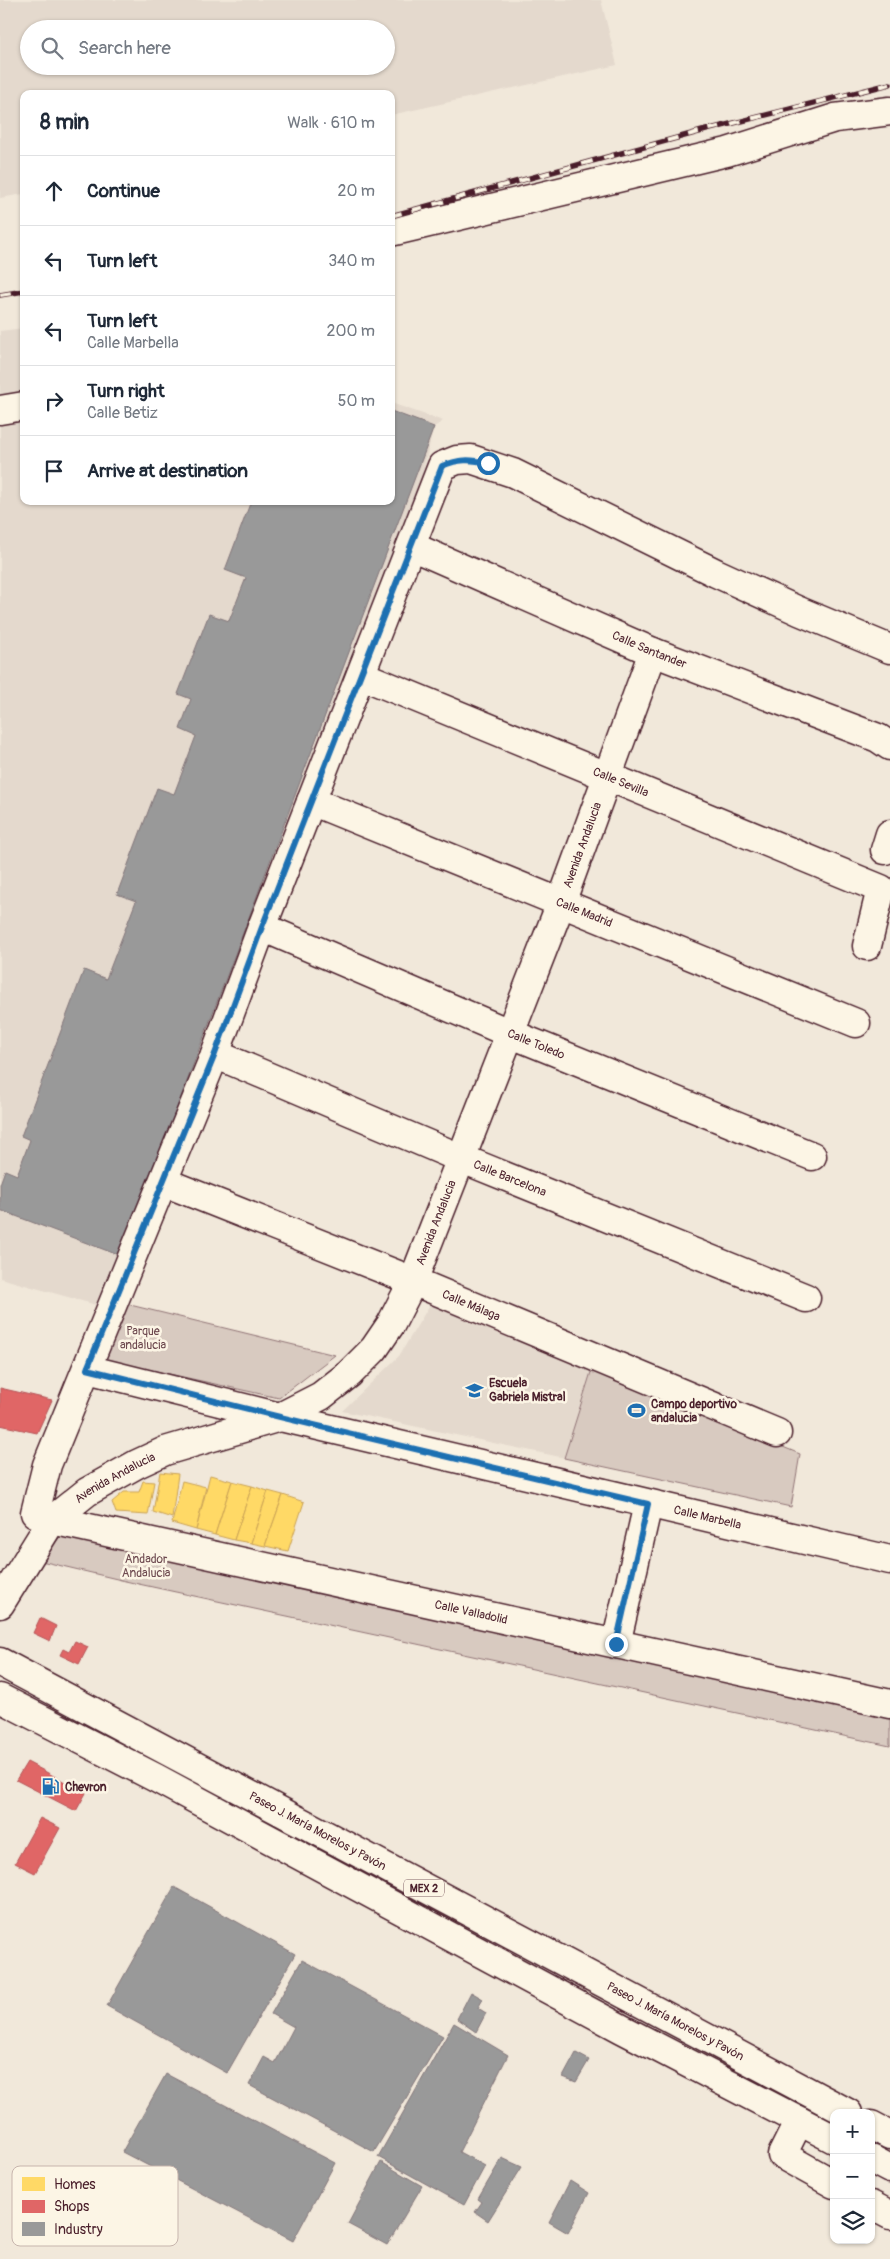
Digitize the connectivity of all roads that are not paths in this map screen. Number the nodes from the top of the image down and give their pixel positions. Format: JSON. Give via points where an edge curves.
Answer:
{"nodes":[{"id":1,"x":890,"y":112,"type":"edge"},
{"id":2,"x":395,"y":231,"type":"edge"},
{"id":3,"x":20,"y":407,"type":"edge"},
{"id":4,"x":0,"y":410,"type":"edge"},
{"id":5,"x":411,"y":546,"type":"junction"},
{"id":6,"x":890,"y":649,"type":"edge"},
{"id":7,"x":653,"y":652,"type":"junction"},
{"id":8,"x":361,"y":675,"type":"junction"},
{"id":9,"x":890,"y":746,"type":"edge"},
{"id":10,"x":607,"y":776,"type":"junction"},
{"id":11,"x":311,"y":801,"type":"junction"},
{"id":12,"x":561,"y":903,"type":"junction"},
{"id":13,"x":262,"y":927,"type":"junction"},
{"id":14,"x":867,"y":946,"type":"dead end"},
{"id":15,"x":856,"y":1023,"type":"dead end"},
{"id":16,"x":510,"y":1034,"type":"junction"},
{"id":17,"x":215,"y":1054,"type":"junction"},
{"id":18,"x":812,"y":1156,"type":"dead end"},
{"id":19,"x":460,"y":1158,"type":"junction"},
{"id":20,"x":164,"y":1182,"type":"junction"},
{"id":21,"x":413,"y":1281,"type":"junction"},
{"id":22,"x":806,"y":1298,"type":"dead end"},
{"id":23,"x":87,"y":1369,"type":"junction"},
{"id":24,"x":280,"y":1417,"type":"junction"},
{"id":25,"x":777,"y":1433,"type":"dead end"},
{"id":26,"x":648,"y":1504,"type":"junction"},
{"id":27,"x":52,"y":1520,"type":"junction"},
{"id":28,"x":890,"y":1560,"type":"edge"},
{"id":29,"x":0,"y":1604,"type":"edge"},
{"id":30,"x":616,"y":1644,"type":"junction"},
{"id":31,"x":0,"y":1662,"type":"edge"},
{"id":32,"x":0,"y":1698,"type":"edge"},
{"id":33,"x":890,"y":1704,"type":"edge"},
{"id":34,"x":840,"y":2109,"type":"edge"},
{"id":35,"x":799,"y":2121,"type":"junction"},
{"id":36,"x":875,"y":2127,"type":"edge"},
{"id":37,"x":890,"y":2135,"type":"edge"},
{"id":38,"x":830,"y":2137,"type":"edge"},
{"id":39,"x":875,"y":2161,"type":"edge"},
{"id":40,"x":890,"y":2169,"type":"edge"},
{"id":41,"x":830,"y":2182,"type":"edge"},
{"id":42,"x":875,"y":2207,"type":"edge"},
{"id":43,"x":890,"y":2215,"type":"edge"}],
"edges":[{"from":1,"to":2,"type":"main road","via":[[835,118],[727,152]]},
{"from":3,"to":4,"type":"main road"},
{"from":5,"to":6,"type":"main road","via":[[442,466],[471,459],[513,473],[716,573]]},
{"from":5,"to":7,"type":"main road","name":"Calle Santander"},
{"from":5,"to":8,"type":"main road"},
{"from":7,"to":9,"type":"main road","name":"Calle Santander","via":[[878,738]]},
{"from":7,"to":10,"type":"main road","name":"Avenida Andalucia"},
{"from":8,"to":10,"type":"main road","name":"Calle Sevilla"},
{"from":8,"to":11,"type":"main road"},
{"from":10,"to":12,"type":"main road","name":"Avenida Andalucia"},
{"from":10,"to":14,"type":"main road","name":"Calle Sevilla","via":[[881,889]]},
{"from":11,"to":12,"type":"main road","name":"Calle Madrid"},
{"from":11,"to":13,"type":"main road"},
{"from":12,"to":15,"type":"main road","name":"Calle Madrid"},
{"from":12,"to":16,"type":"main road","name":"Avenida Andalucia"},
{"from":13,"to":16,"type":"main road","name":"Calle Toledo"},
{"from":13,"to":17,"type":"main road"},
{"from":16,"to":18,"type":"main road","name":"Calle Toledo"},
{"from":16,"to":19,"type":"main road","name":"Avenida Andalucia"},
{"from":17,"to":19,"type":"main road","name":"Calle Barcelona"},
{"from":17,"to":20,"type":"main road"},
{"from":19,"to":21,"type":"main road","name":"Avenida Andalucia"},
{"from":19,"to":22,"type":"main road","name":"Calle Barcelona"},
{"from":20,"to":21,"type":"main road","name":"Calle Málaga"},
{"from":20,"to":23,"type":"main road"},
{"from":21,"to":24,"type":"main road","name":"Avenida Andalucia","via":[[374,1349],[321,1396]]},
{"from":21,"to":25,"type":"main road","name":"Calle Málaga"},
{"from":23,"to":24,"type":"main road","name":"Calle Marbella"},
{"from":23,"to":27,"type":"main road","via":[[47,1465],[38,1496],[35,1513]]},
{"from":24,"to":26,"type":"main road","name":"Calle Marbella"},
{"from":24,"to":27,"type":"main road","name":"Avenida Andalucia","via":[[165,1451],[101,1484]]},
{"from":26,"to":28,"type":"main road","name":"Calle Marbella"},
{"from":26,"to":30,"type":"main road"},
{"from":27,"to":29,"type":"main road","name":"Avenida Andalucia"},
{"from":27,"to":30,"type":"main road","name":"Calle Valladolid"},
{"from":30,"to":33,"type":"main road","name":"Calle Valladolid"},
{"from":31,"to":34,"type":"main road","name":"Paseo J. María Morelos y Pavón","number":"MEX 2"},
{"from":32,"to":35,"type":"main road","number":"MEX 2"},
{"from":35,"to":38,"type":"main road","number":"MEX 2"},
{"from":35,"to":41,"type":"main road","via":[[782,2155]]},
{"from":36,"to":37,"type":"main road"},
{"from":39,"to":40,"type":"main road"},
{"from":42,"to":43,"type":"main road"}]}
